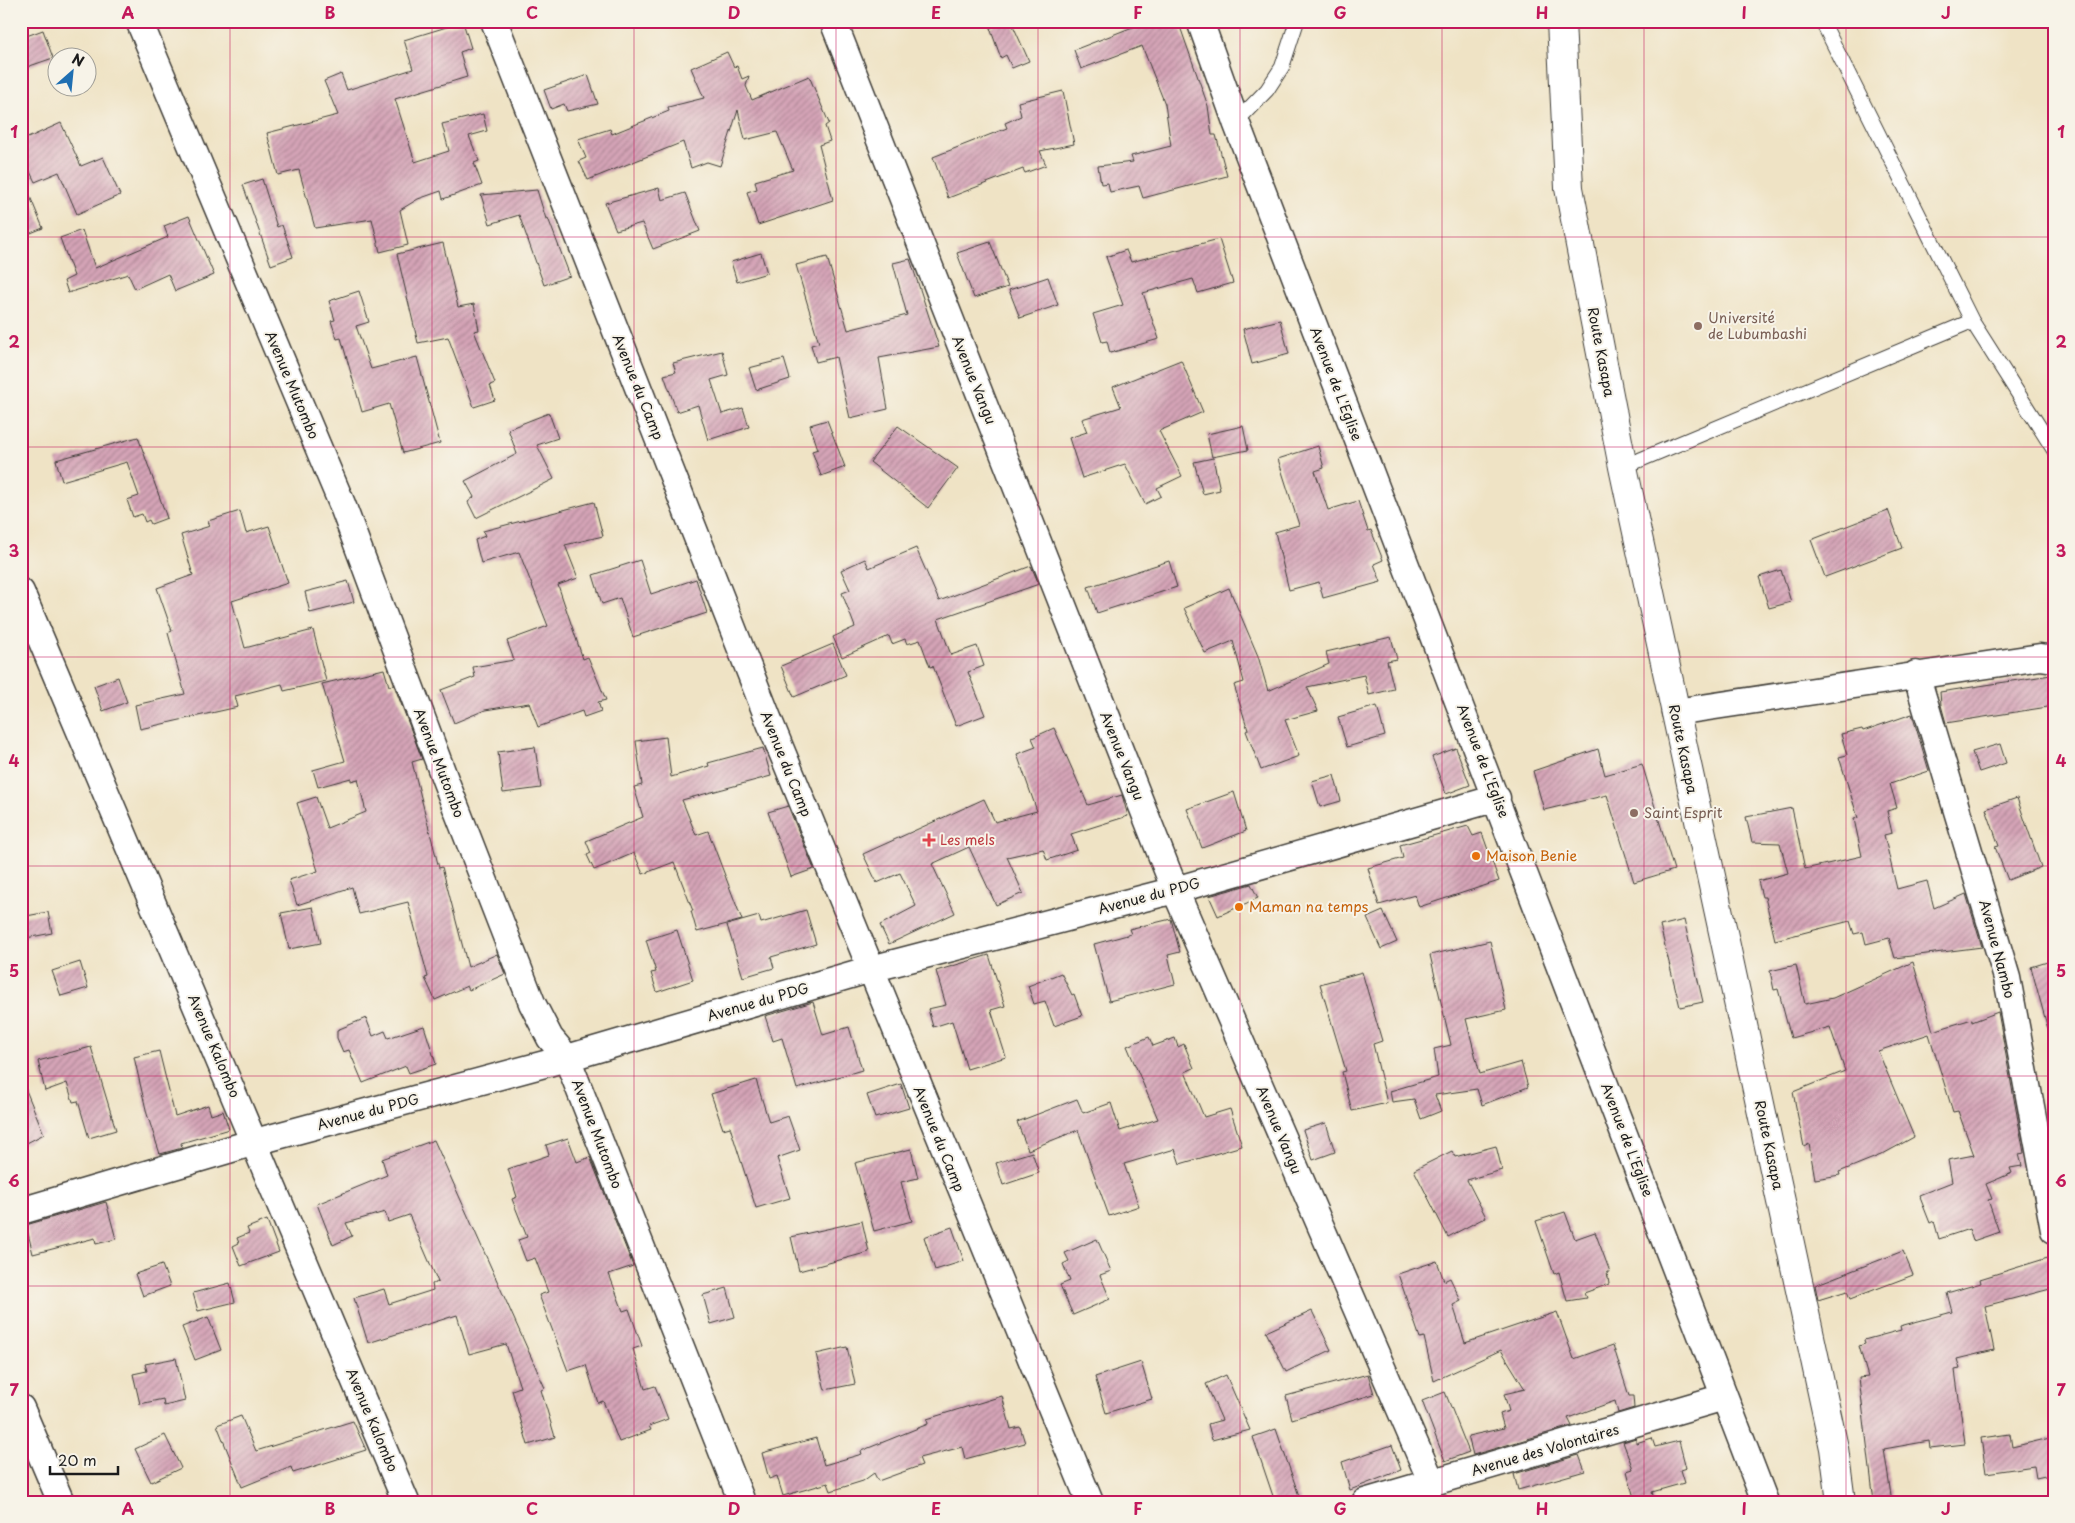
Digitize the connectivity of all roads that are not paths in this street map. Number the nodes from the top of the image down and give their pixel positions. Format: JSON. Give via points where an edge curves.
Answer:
{"nodes":[{"id":1,"x":139,"y":21,"type":"edge"},
{"id":2,"x":494,"y":21,"type":"edge"},
{"id":3,"x":833,"y":21,"type":"edge"},
{"id":4,"x":1200,"y":21,"type":"edge"},
{"id":5,"x":1297,"y":21,"type":"edge"},
{"id":6,"x":1560,"y":21,"type":"edge"},
{"id":7,"x":1822,"y":21,"type":"edge"},
{"id":8,"x":1236,"y":122,"type":"junction"},
{"id":9,"x":1972,"y":321,"type":"junction"},
{"id":10,"x":2054,"y":450,"type":"edge"},
{"id":11,"x":1623,"y":467,"type":"junction"},
{"id":12,"x":21,"y":592,"type":"edge"},
{"id":13,"x":2054,"y":659,"type":"edge"},
{"id":14,"x":1916,"y":674,"type":"junction"},
{"id":15,"x":1675,"y":712,"type":"junction"},
{"id":16,"x":1497,"y":798,"type":"junction"},
{"id":17,"x":1175,"y":890,"type":"junction"},
{"id":18,"x":871,"y":970,"type":"junction"},
{"id":19,"x":567,"y":1058,"type":"junction"},
{"id":20,"x":255,"y":1142,"type":"junction"},
{"id":21,"x":21,"y":1211,"type":"edge"},
{"id":22,"x":2054,"y":1230,"type":"edge"},
{"id":23,"x":1724,"y":1396,"type":"junction"},
{"id":24,"x":21,"y":1408,"type":"edge"},
{"id":25,"x":1432,"y":1483,"type":"junction"},
{"id":26,"x":61,"y":1502,"type":"edge"},
{"id":27,"x":406,"y":1502,"type":"edge"},
{"id":28,"x":742,"y":1502,"type":"edge"},
{"id":29,"x":1090,"y":1502,"type":"edge"},
{"id":30,"x":1365,"y":1502,"type":"edge"},
{"id":31,"x":1765,"y":1502,"type":"edge"},
{"id":32,"x":1841,"y":1502,"type":"edge"}],
"edges":[{"from":1,"to":19,"type":"street","name":"Avenue Mutombo","via":[[342,504],[532,1002],[550,1038]]},
{"from":2,"to":18,"type":"street","name":"Avenue du Camp","via":[[764,709]]},
{"from":3,"to":17,"type":"street","name":"Avenue Vangu"},
{"from":4,"to":8,"type":"street","name":"Avenue de L'Eglise"},
{"from":5,"to":8,"type":"lane","via":[[1282,67],[1267,90]]},
{"from":6,"to":11,"type":"main road","name":"Route Kasapa","via":[[1569,188]]},
{"from":7,"to":9,"type":"lane"},
{"from":8,"to":16,"type":"street","name":"Avenue de L'Eglise"},
{"from":9,"to":10,"type":"lane"},
{"from":9,"to":11,"type":"lane"},
{"from":11,"to":15,"type":"main road","name":"Route Kasapa"},
{"from":12,"to":20,"type":"street","name":"Avenue Kalombo"},
{"from":13,"to":14,"type":"street","via":[[2040,657]]},
{"from":14,"to":15,"type":"street"},
{"from":14,"to":22,"type":"street","name":"Avenue Nambo","via":[[2007,978]]},
{"from":15,"to":32,"type":"main road","name":"Route Kasapa","via":[[1832,1439]]},
{"from":16,"to":17,"type":"street","name":"Avenue du PDG"},
{"from":16,"to":23,"type":"street","name":"Avenue de L'Eglise"},
{"from":17,"to":18,"type":"street","name":"Avenue du PDG"},
{"from":17,"to":25,"type":"street","name":"Avenue Vangu"},
{"from":18,"to":19,"type":"street","name":"Avenue du PDG"},
{"from":18,"to":29,"type":"street","name":"Avenue du Camp"},
{"from":19,"to":20,"type":"street","name":"Avenue du PDG"},
{"from":19,"to":28,"type":"street","name":"Avenue Mutombo"},
{"from":20,"to":21,"type":"street","name":"Avenue du PDG"},
{"from":20,"to":27,"type":"street","name":"Avenue Kalombo"},
{"from":23,"to":25,"type":"street","name":"Avenue des Volontaires"},
{"from":23,"to":31,"type":"street","name":"Avenue de L'Eglise"},
{"from":24,"to":26,"type":"street"},
{"from":25,"to":30,"type":"street","name":"Avenue des Volontaires"}]}
